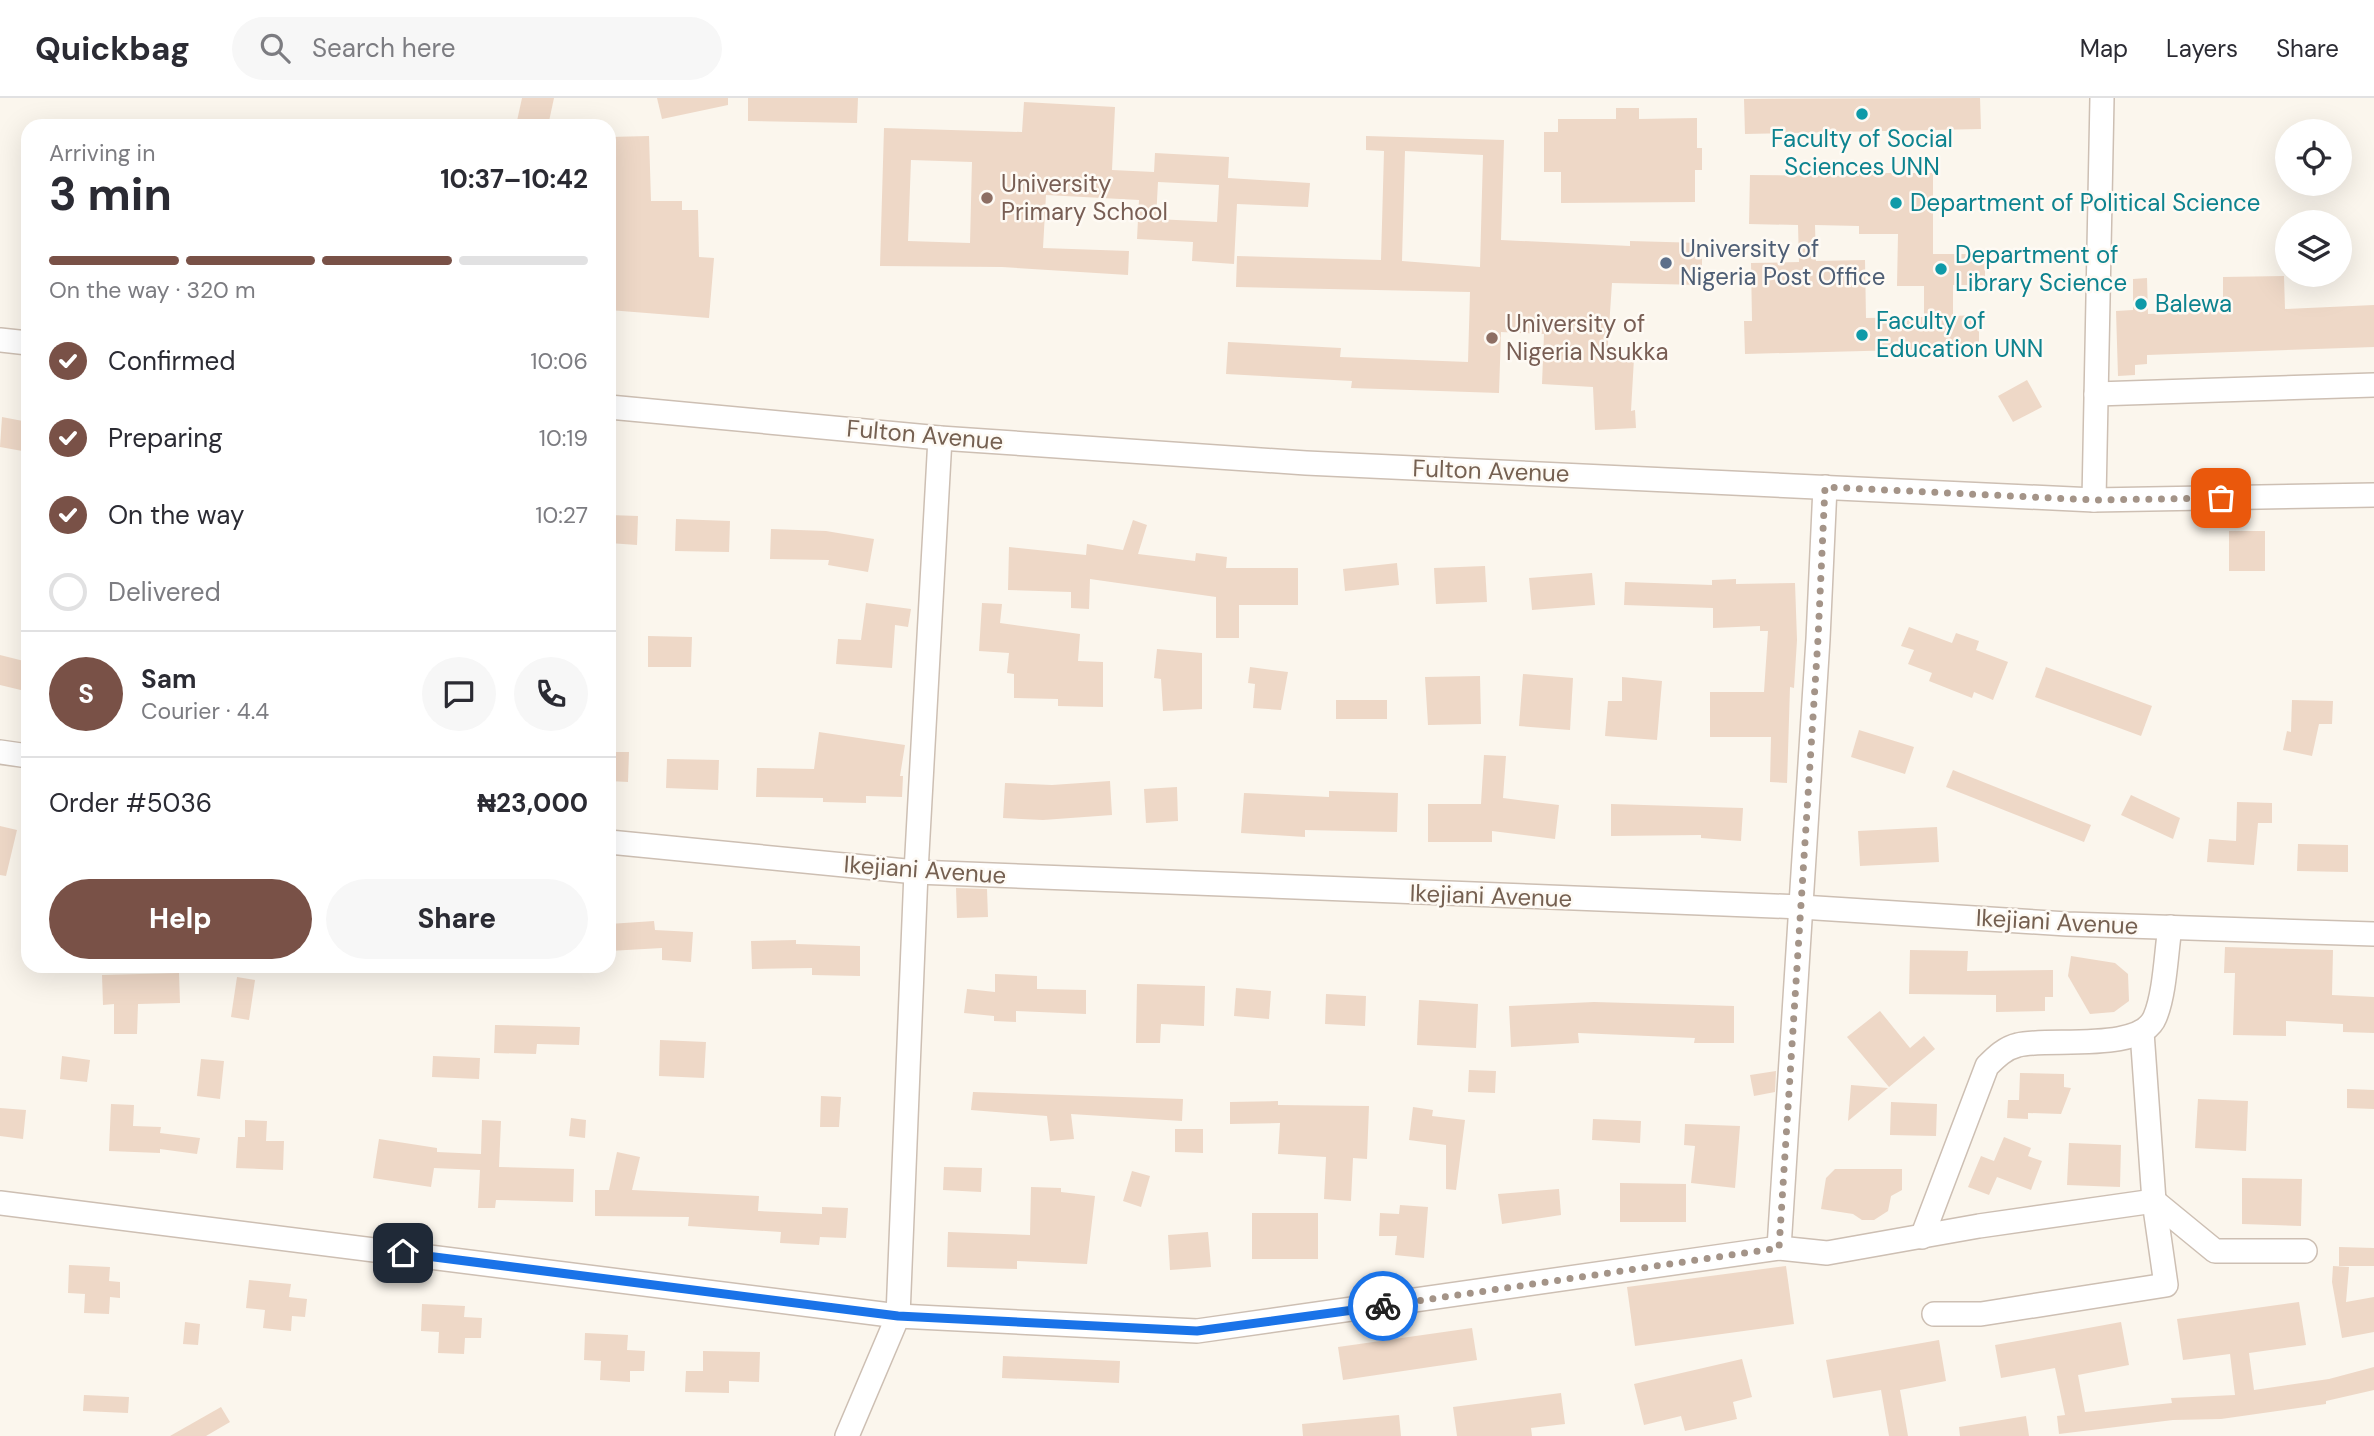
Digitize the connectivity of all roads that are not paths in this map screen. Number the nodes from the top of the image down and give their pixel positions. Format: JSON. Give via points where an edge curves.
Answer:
{"nodes":[{"id":1,"x":2102,"y":98,"type":"edge"},
{"id":2,"x":0,"y":340,"type":"edge"},
{"id":3,"x":21,"y":342,"type":"edge"},
{"id":4,"x":2374,"y":385,"type":"edge"},
{"id":5,"x":2096,"y":394,"type":"junction"},
{"id":6,"x":616,"y":408,"type":"edge"},
{"id":7,"x":940,"y":438,"type":"junction"},
{"id":8,"x":1825,"y":487,"type":"junction"},
{"id":9,"x":2374,"y":495,"type":"edge"},
{"id":10,"x":2094,"y":500,"type":"junction"},
{"id":11,"x":0,"y":752,"type":"edge"},
{"id":12,"x":21,"y":755,"type":"edge"},
{"id":13,"x":616,"y":843,"type":"edge"},
{"id":14,"x":916,"y":872,"type":"junction"},
{"id":15,"x":1801,"y":907,"type":"junction"},
{"id":16,"x":2170,"y":927,"type":"junction"},
{"id":17,"x":2374,"y":934,"type":"edge"},
{"id":18,"x":2142,"y":1032,"type":"junction"},
{"id":19,"x":2154,"y":1202,"type":"junction"},
{"id":20,"x":0,"y":1203,"type":"edge"},
{"id":21,"x":1922,"y":1237,"type":"junction"},
{"id":22,"x":1779,"y":1248,"type":"junction"},
{"id":23,"x":2305,"y":1251,"type":"dead end"},
{"id":24,"x":1934,"y":1314,"type":"dead end"},
{"id":25,"x":898,"y":1316,"type":"junction"},
{"id":26,"x":847,"y":1436,"type":"edge"}],
"edges":[{"from":1,"to":5,"type":"street"},
{"from":2,"to":3,"type":"street"},
{"from":4,"to":5,"type":"street"},
{"from":5,"to":10,"type":"street"},
{"from":6,"to":7,"type":"street","name":"Fulton Avenue"},
{"from":7,"to":8,"type":"street","name":"Fulton Avenue","via":[[1306,463]]},
{"from":7,"to":14,"type":"street"},
{"from":8,"to":10,"type":"street","name":"Fulton Avenue"},
{"from":8,"to":15,"type":"street"},
{"from":9,"to":10,"type":"street","name":"Fulton Avenue"},
{"from":11,"to":12,"type":"street"},
{"from":13,"to":14,"type":"street","name":"Ikejiani Avenue"},
{"from":14,"to":15,"type":"street","name":"Ikejiani Avenue"},
{"from":14,"to":25,"type":"street"},
{"from":15,"to":16,"type":"street","name":"Ikejiani Avenue"},
{"from":15,"to":22,"type":"street"},
{"from":16,"to":17,"type":"street","name":"Ikejiani Avenue"},
{"from":16,"to":18,"type":"street","via":[[2155,1019]]},
{"from":18,"to":19,"type":"street"},
{"from":18,"to":21,"type":"street","via":[[2115,1040],[2018,1045],[2001,1052],[1987,1066]]},
{"from":19,"to":21,"type":"street"},
{"from":19,"to":23,"type":"street","via":[[2215,1251]]},
{"from":19,"to":24,"type":"street","via":[[2166,1285],[1981,1314]]},
{"from":20,"to":25,"type":"street"},
{"from":21,"to":22,"type":"street","via":[[1827,1253]]},
{"from":22,"to":25,"type":"street","via":[[1197,1331]]},
{"from":25,"to":26,"type":"street"}]}
